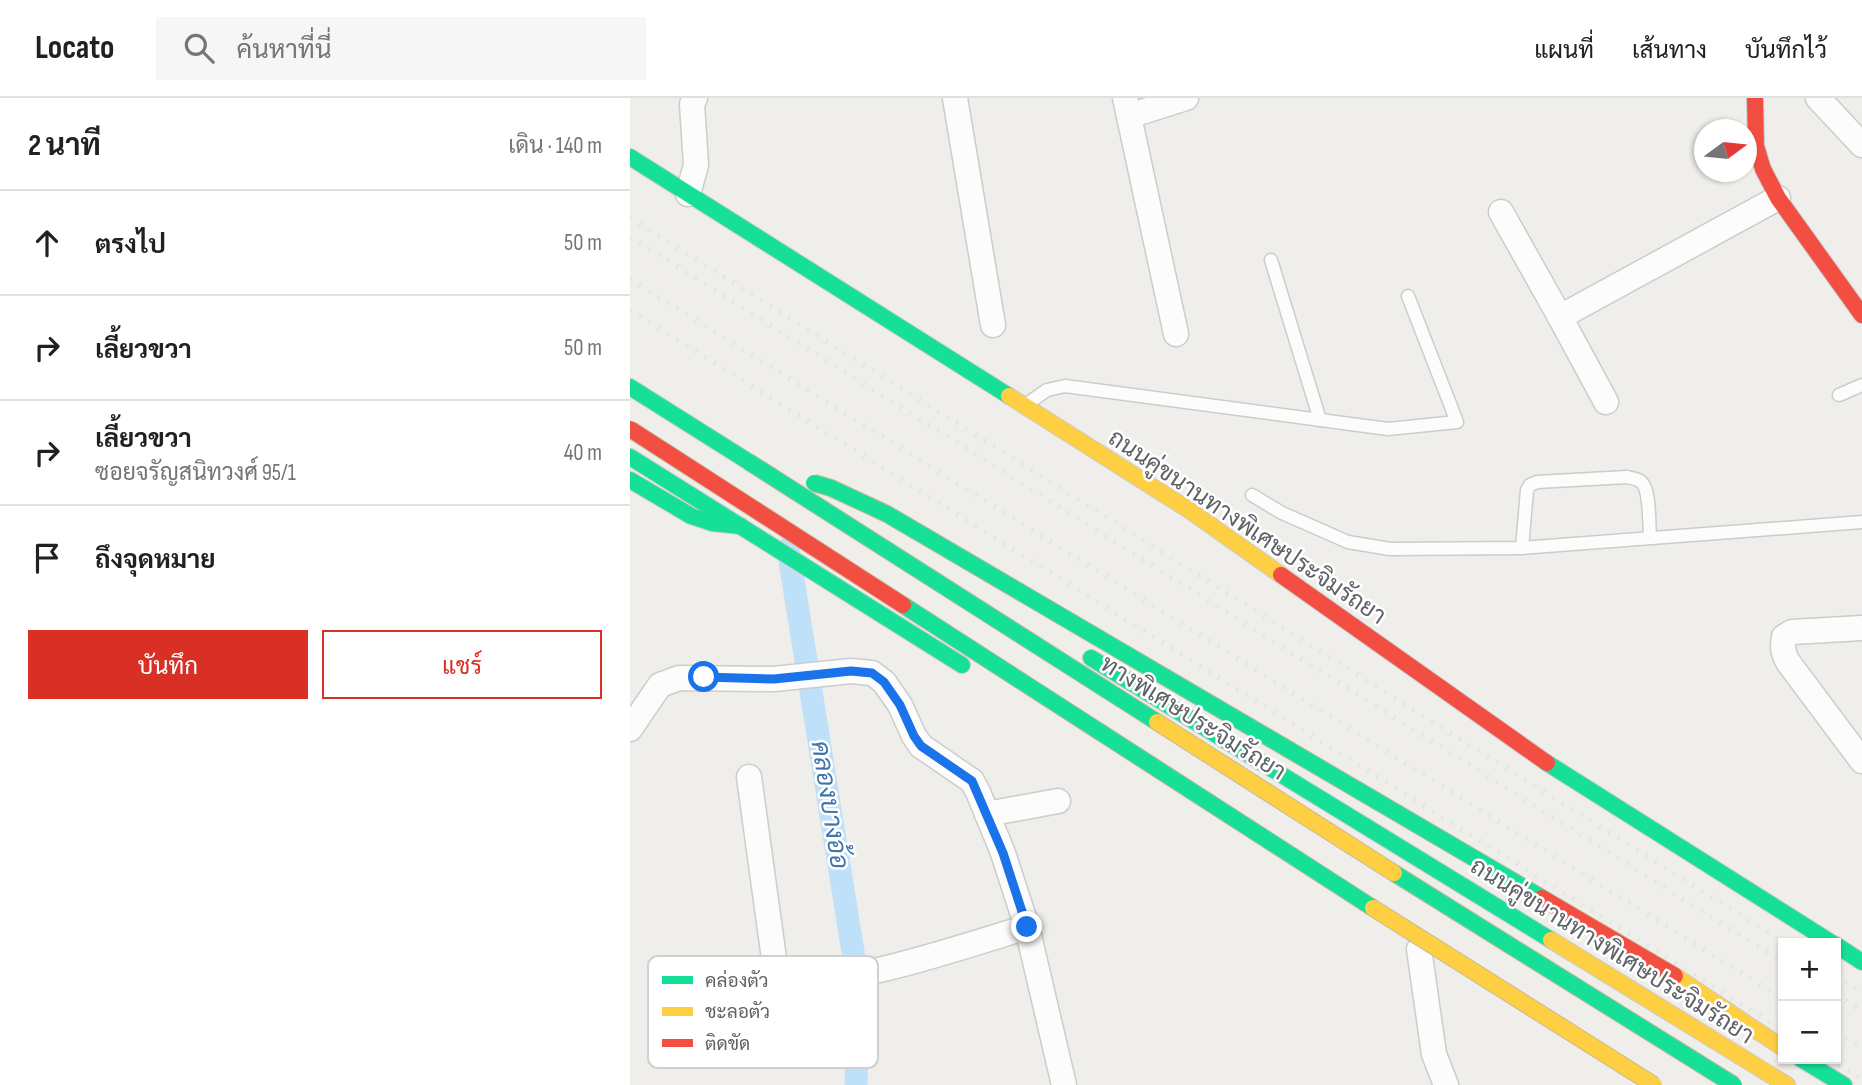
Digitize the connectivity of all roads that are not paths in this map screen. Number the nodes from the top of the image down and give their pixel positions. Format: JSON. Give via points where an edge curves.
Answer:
{"nodes":[{"id":1,"x":695,"y":98,"type":"edge"},
{"id":2,"x":955,"y":98,"type":"edge"},
{"id":3,"x":1186,"y":98,"type":"edge"},
{"id":4,"x":1755,"y":98,"type":"edge"},
{"id":5,"x":1818,"y":98,"type":"edge"},
{"id":6,"x":1127,"y":107,"type":"edge"},
{"id":7,"x":1862,"y":145,"type":"edge"},
{"id":8,"x":630,"y":157,"type":"edge"},
{"id":9,"x":688,"y":194,"type":"junction"},
{"id":10,"x":1778,"y":198,"type":"junction"},
{"id":11,"x":1501,"y":212,"type":"dead end"},
{"id":12,"x":1271,"y":260,"type":"dead end"},
{"id":13,"x":1408,"y":296,"type":"dead end"},
{"id":14,"x":1862,"y":315,"type":"edge"},
{"id":15,"x":1560,"y":317,"type":"junction"},
{"id":16,"x":993,"y":325,"type":"dead end"},
{"id":17,"x":1176,"y":334,"type":"dead end"},
{"id":18,"x":1862,"y":385,"type":"edge"},
{"id":19,"x":630,"y":387,"type":"edge"},
{"id":20,"x":1839,"y":395,"type":"dead end"},
{"id":21,"x":1606,"y":402,"type":"dead end"},
{"id":22,"x":1024,"y":406,"type":"junction"},
{"id":23,"x":1320,"y":420,"type":"junction"},
{"id":24,"x":630,"y":429,"type":"edge"},
{"id":25,"x":630,"y":457,"type":"edge"},
{"id":26,"x":748,"y":462,"type":"junction"},
{"id":27,"x":803,"y":476,"type":"dead end"},
{"id":28,"x":630,"y":480,"type":"edge"},
{"id":29,"x":1252,"y":495,"type":"dead end"},
{"id":30,"x":1862,"y":522,"type":"edge"},
{"id":31,"x":741,"y":526,"type":"junction"},
{"id":32,"x":1650,"y":537,"type":"junction"},
{"id":33,"x":1521,"y":548,"type":"junction"},
{"id":34,"x":965,"y":579,"type":"dead end"},
{"id":35,"x":1862,"y":628,"type":"edge"},
{"id":36,"x":977,"y":675,"type":"dead end"},
{"id":37,"x":1045,"y":717,"type":"dead end"},
{"id":38,"x":630,"y":729,"type":"edge"},
{"id":39,"x":1104,"y":754,"type":"dead end"},
{"id":40,"x":1862,"y":761,"type":"edge"},
{"id":41,"x":749,"y":778,"type":"dead end"},
{"id":42,"x":1058,"y":801,"type":"dead end"},
{"id":43,"x":983,"y":803,"type":"junction"},
{"id":44,"x":1027,"y":927,"type":"junction"},
{"id":45,"x":1825,"y":938,"type":"edge"},
{"id":46,"x":1841,"y":948,"type":"edge"},
{"id":47,"x":1419,"y":949,"type":"junction"},
{"id":48,"x":774,"y":956,"type":"edge"},
{"id":49,"x":1862,"y":962,"type":"edge"},
{"id":50,"x":878,"y":971,"type":"edge"},
{"id":51,"x":1778,"y":1045,"type":"edge"},
{"id":52,"x":1809,"y":1064,"type":"edge"},
{"id":53,"x":1064,"y":1085,"type":"edge"},
{"id":54,"x":1446,"y":1085,"type":"edge"},
{"id":55,"x":1638,"y":1085,"type":"edge"},
{"id":56,"x":1654,"y":1085,"type":"edge"},
{"id":57,"x":1734,"y":1085,"type":"edge"},
{"id":58,"x":1787,"y":1085,"type":"edge"},
{"id":59,"x":1844,"y":1085,"type":"edge"}],
"edges":[{"from":1,"to":9,"type":"street","via":[[696,165]]},
{"from":2,"to":16,"type":"street"},
{"from":3,"to":6,"type":"street"},
{"from":4,"to":10,"type":"main road","via":[[1756,146]]},
{"from":5,"to":7,"type":"street"},
{"from":6,"to":17,"type":"street"},
{"from":8,"to":9,"type":"main road","name":"ถนนคู่ขนานทางพิเศษประจิมรัถยา"},
{"from":9,"to":22,"type":"main road","name":"ถนนคู่ขนานทางพิเศษประจิมรัถยา"},
{"from":10,"to":14,"type":"main road"},
{"from":10,"to":15,"type":"street"},
{"from":11,"to":15,"type":"street"},
{"from":12,"to":23,"type":"lane"},
{"from":13,"to":23,"type":"lane","via":[[1457,422],[1388,429]]},
{"from":15,"to":21,"type":"street"},
{"from":18,"to":20,"type":"lane"},
{"from":19,"to":26,"type":"main road","name":"ทางพิเศษประจิมรัถยา"},
{"from":22,"to":23,"type":"lane","via":[[1048,390],[1065,386]]},
{"from":22,"to":45,"type":"main road","name":"ถนนคู่ขนานทางพิเศษประจิมรัถยา","via":[[1189,510],[1553,766]]},
{"from":24,"to":56,"type":"main road","bridge":true},
{"from":25,"to":31,"type":"main road"},
{"from":26,"to":51,"type":"main road","bridge":true,"via":[[831,488],[887,514],[1675,976]]},
{"from":26,"to":57,"type":"main road","name":"ทางพิเศษประจิมรัถยา","bridge":true},
{"from":27,"to":34,"type":"main road"},
{"from":28,"to":31,"type":"main road","via":[[691,516]]},
{"from":29,"to":33,"type":"lane","via":[[1282,513],[1365,546]]},
{"from":30,"to":32,"type":"lane"},
{"from":31,"to":36,"type":"main road"},
{"from":32,"to":33,"type":"lane"},
{"from":32,"to":33,"type":"lane","via":[[1646,495],[1637,480],[1537,482],[1527,490]]},
{"from":35,"to":40,"type":"street","via":[[1792,632],[1783,644],[1788,662]]},
{"from":37,"to":58,"type":"main road","name":"ถนนคู่ขนานทางพิเศษประจิมรัถยา","via":[[1081,652]]},
{"from":38,"to":43,"type":"street","via":[[660,685],[679,678],[872,673],[900,705],[921,746],[972,781]]},
{"from":39,"to":47,"type":"main road"},
{"from":41,"to":48,"type":"street"},
{"from":42,"to":43,"type":"street"},
{"from":43,"to":44,"type":"street"},
{"from":44,"to":50,"type":"street"},
{"from":44,"to":53,"type":"street"},
{"from":46,"to":49,"type":"main road","name":"ถนนคู่ขนานทางพิเศษประจิมรัถยา"},
{"from":47,"to":54,"type":"street","via":[[1434,1054]]},
{"from":47,"to":55,"type":"main road"},
{"from":52,"to":59,"type":"main road"}]}
